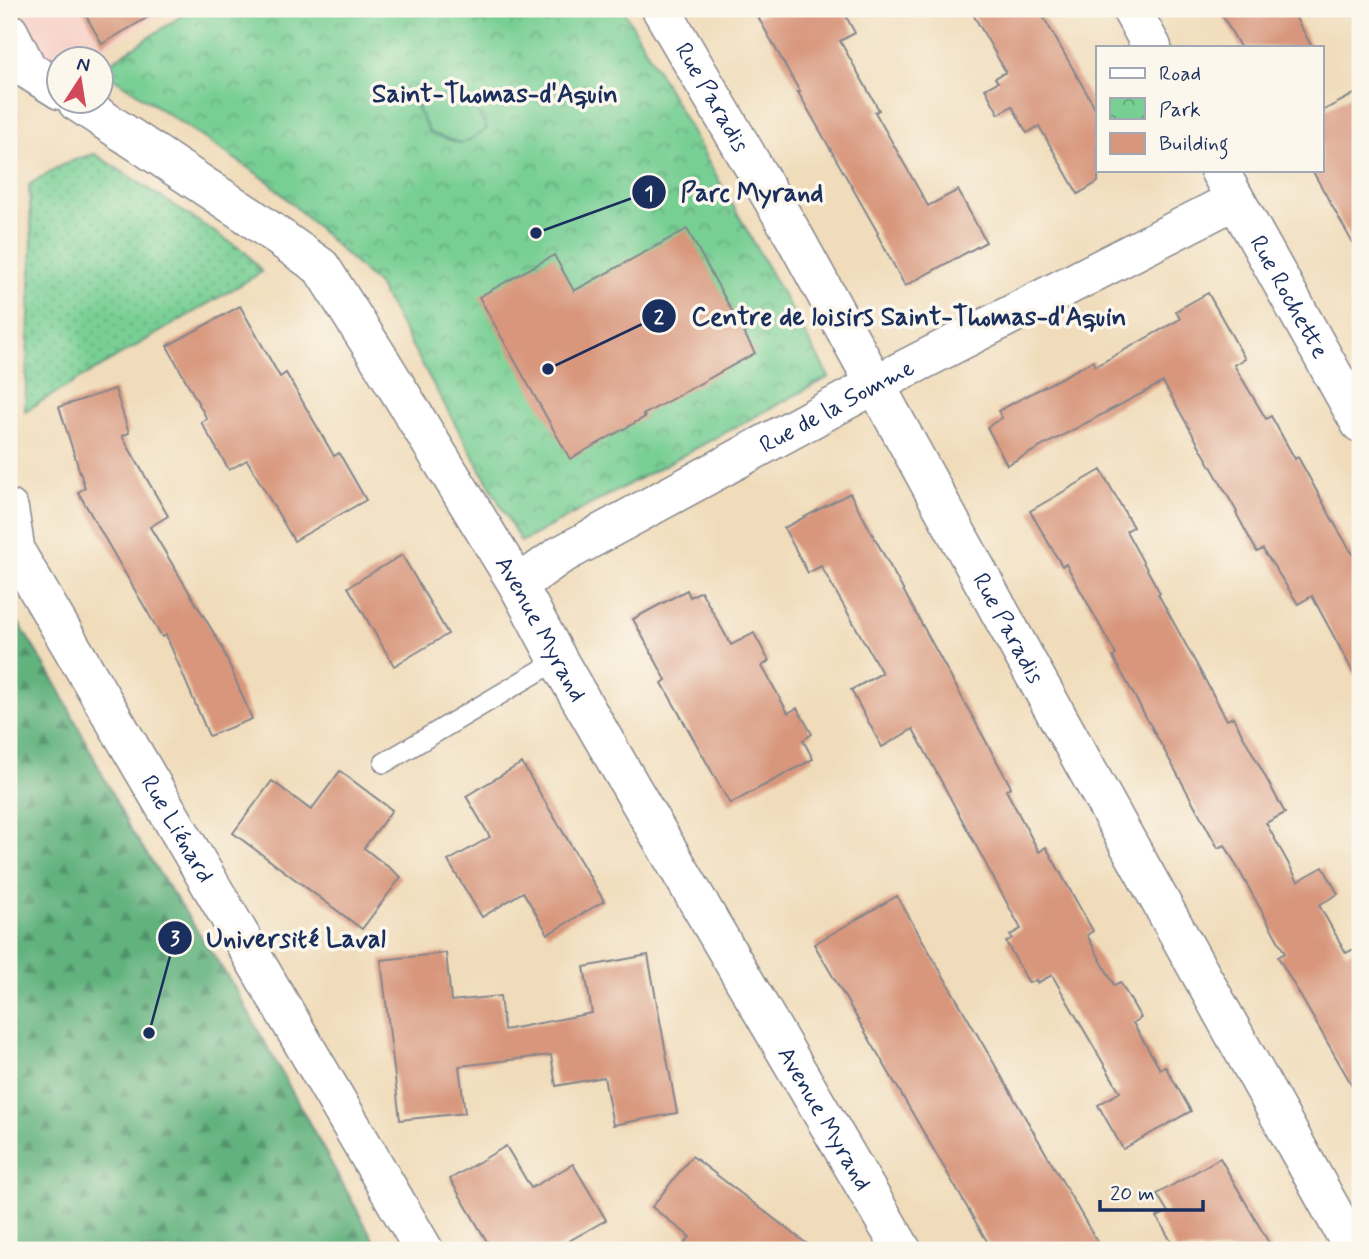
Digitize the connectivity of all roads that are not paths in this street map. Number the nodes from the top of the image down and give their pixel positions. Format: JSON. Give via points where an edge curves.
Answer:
{"nodes":[{"id":1,"x":661,"y":9,"type":"edge"},
{"id":2,"x":1131,"y":9,"type":"edge"},
{"id":3,"x":9,"y":32,"type":"edge"},
{"id":4,"x":1151,"y":46,"type":"edge"},
{"id":5,"x":32,"y":79,"type":"edge"},
{"id":6,"x":98,"y":116,"type":"edge"},
{"id":7,"x":1227,"y":185,"type":"edge"},
{"id":8,"x":876,"y":384,"type":"junction"},
{"id":9,"x":1360,"y":423,"type":"edge"},
{"id":10,"x":9,"y":509,"type":"edge"},
{"id":11,"x":518,"y":585,"type":"junction"},
{"id":12,"x":558,"y":660,"type":"junction"},
{"id":13,"x":384,"y":763,"type":"dead end"},
{"id":14,"x":424,"y":1250,"type":"edge"},
{"id":15,"x":902,"y":1250,"type":"edge"},
{"id":16,"x":1354,"y":1250,"type":"edge"}],
"edges":[{"from":1,"to":8,"type":"street","name":"Rue Paradis"},
{"from":2,"to":4,"type":"street"},
{"from":3,"to":5,"type":"street"},
{"from":6,"to":11,"type":"street","name":"Avenue Myrand","via":[[321,267]]},
{"from":7,"to":8,"type":"street","name":"Rue de la Somme"},
{"from":7,"to":9,"type":"street","name":"Rue Rochette"},
{"from":8,"to":11,"type":"street","name":"Rue de la Somme","via":[[559,556]]},
{"from":8,"to":16,"type":"street","name":"Rue Paradis"},
{"from":10,"to":14,"type":"street","name":"Rue Liénard","via":[[16,552]]},
{"from":11,"to":12,"type":"street","name":"Avenue Myrand"},
{"from":12,"to":13,"type":"lane"},
{"from":12,"to":15,"type":"street","name":"Avenue Myrand"}]}
